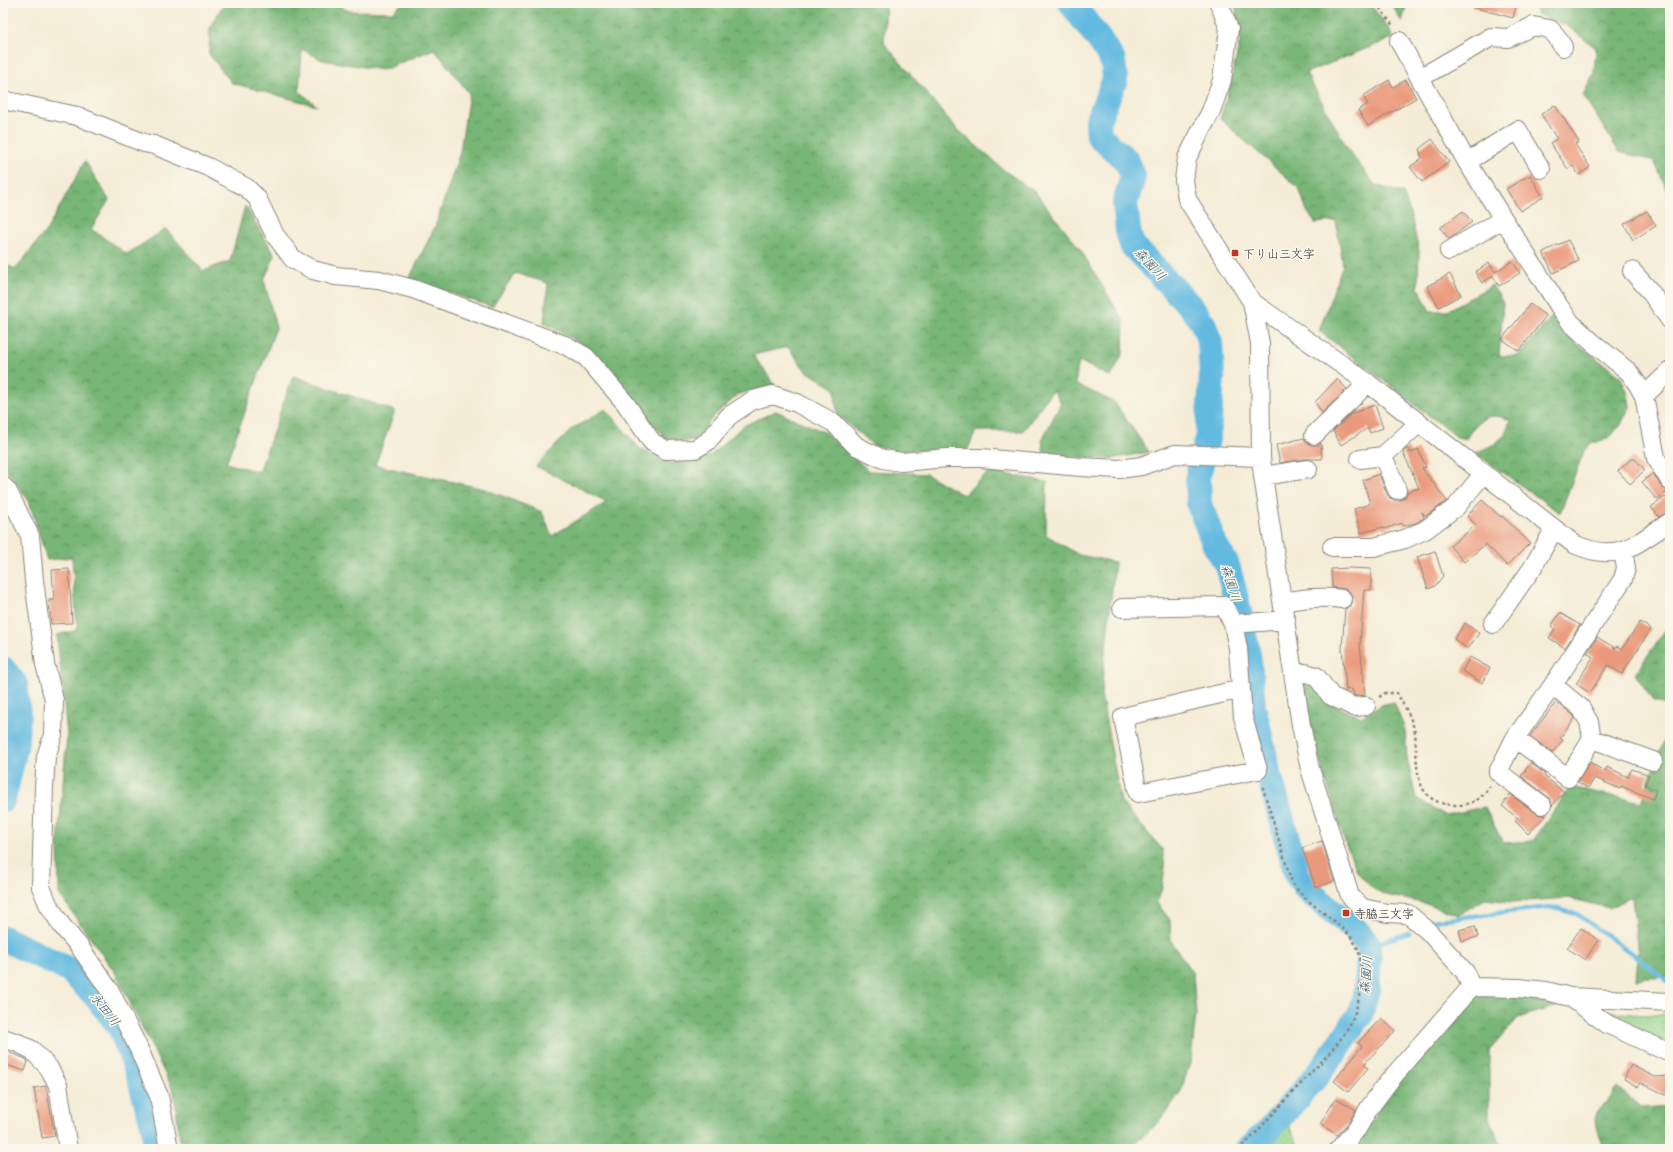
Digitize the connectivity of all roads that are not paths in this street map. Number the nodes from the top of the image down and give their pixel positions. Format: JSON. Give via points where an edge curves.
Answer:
{"nodes":[{"id":1,"x":1219,"y":3,"type":"edge"},
{"id":2,"x":1399,"y":41,"type":"road end"},
{"id":3,"x":1563,"y":47,"type":"dead end"},
{"id":4,"x":1420,"y":78,"type":"junction"},
{"id":5,"x":3,"y":100,"type":"edge"},
{"id":6,"x":1467,"y":162,"type":"junction"},
{"id":7,"x":1541,"y":169,"type":"dead end"},
{"id":8,"x":1503,"y":219,"type":"junction"},
{"id":9,"x":1449,"y":250,"type":"dead end"},
{"id":10,"x":1632,"y":271,"type":"dead end"},
{"id":11,"x":1252,"y":302,"type":"junction"},
{"id":12,"x":1670,"y":320,"type":"edge"},
{"id":13,"x":1670,"y":371,"type":"edge"},
{"id":14,"x":1368,"y":383,"type":"junction"},
{"id":15,"x":1644,"y":396,"type":"junction"},
{"id":16,"x":1419,"y":423,"type":"junction"},
{"id":17,"x":1314,"y":435,"type":"dead end"},
{"id":18,"x":1383,"y":456,"type":"junction"},
{"id":19,"x":1261,"y":457,"type":"junction"},
{"id":20,"x":1360,"y":459,"type":"dead end"},
{"id":21,"x":1308,"y":469,"type":"dead end"},
{"id":22,"x":1484,"y":473,"type":"junction"},
{"id":23,"x":1263,"y":476,"type":"junction"},
{"id":24,"x":1670,"y":481,"type":"edge"},
{"id":25,"x":3,"y":486,"type":"edge"},
{"id":26,"x":1397,"y":490,"type":"dead end"},
{"id":27,"x":1670,"y":522,"type":"edge"},
{"id":28,"x":1554,"y":529,"type":"junction"},
{"id":29,"x":1332,"y":548,"type":"dead end"},
{"id":30,"x":1623,"y":551,"type":"junction"},
{"id":31,"x":46,"y":598,"type":"dead end"},
{"id":32,"x":1342,"y":599,"type":"dead end"},
{"id":33,"x":1283,"y":602,"type":"junction"},
{"id":34,"x":1122,"y":608,"type":"dead end"},
{"id":35,"x":1286,"y":620,"type":"junction"},
{"id":36,"x":1233,"y":624,"type":"junction"},
{"id":37,"x":1493,"y":624,"type":"dead end"},
{"id":38,"x":46,"y":664,"type":"junction"},
{"id":39,"x":1294,"y":674,"type":"junction"},
{"id":40,"x":1553,"y":685,"type":"junction"},
{"id":41,"x":1241,"y":689,"type":"junction"},
{"id":42,"x":1366,"y":706,"type":"road end"},
{"id":43,"x":1515,"y":738,"type":"junction"},
{"id":44,"x":1592,"y":738,"type":"junction"},
{"id":45,"x":1653,"y":761,"type":"dead end"},
{"id":46,"x":1542,"y":805,"type":"dead end"},
{"id":47,"x":1471,"y":987,"type":"junction"},
{"id":48,"x":1570,"y":997,"type":"junction"},
{"id":49,"x":1670,"y":1002,"type":"edge"},
{"id":50,"x":3,"y":1038,"type":"edge"},
{"id":51,"x":1670,"y":1053,"type":"edge"},
{"id":52,"x":68,"y":1149,"type":"edge"},
{"id":53,"x":168,"y":1149,"type":"edge"},
{"id":54,"x":1339,"y":1149,"type":"edge"}],
"edges":[{"from":1,"to":11,"type":"street","via":[[1229,29],[1222,80],[1211,111],[1187,158],[1184,180],[1187,199]]},
{"from":2,"to":4,"type":"street"},
{"from":3,"to":4,"type":"street","via":[[1550,29],[1533,26],[1508,38],[1491,38]]},
{"from":4,"to":6,"type":"street"},
{"from":5,"to":19,"type":"street","via":[[77,116],[215,170],[247,188],[257,198],[275,235],[293,259],[314,270],[336,276],[379,280],[413,289],[567,346],[586,357],[626,404],[652,442],[666,450],[695,449],[707,442],[729,416],[753,400],[773,395],[797,403],[834,423],[856,446],[883,460],[901,462],[980,458],[1119,469],[1140,466],[1175,454]]},
{"from":6,"to":7,"type":"street","via":[[1518,130]]},
{"from":6,"to":8,"type":"street"},
{"from":8,"to":9,"type":"street"},
{"from":8,"to":15,"type":"street","via":[[1567,317],[1592,342],[1629,372]]},
{"from":10,"to":12,"type":"street"},
{"from":11,"to":14,"type":"street"},
{"from":11,"to":19,"type":"street","via":[[1260,343]]},
{"from":13,"to":15,"type":"street"},
{"from":14,"to":16,"type":"street"},
{"from":14,"to":17,"type":"street"},
{"from":15,"to":24,"type":"street","via":[[1656,458]]},
{"from":16,"to":18,"type":"street"},
{"from":16,"to":22,"type":"street"},
{"from":18,"to":20,"type":"street"},
{"from":18,"to":26,"type":"street"},
{"from":19,"to":23,"type":"street"},
{"from":21,"to":23,"type":"street"},
{"from":22,"to":28,"type":"street"},
{"from":22,"to":29,"type":"street","via":[[1456,507],[1425,530],[1405,540],[1374,547]]},
{"from":23,"to":33,"type":"street"},
{"from":25,"to":38,"type":"street","via":[[30,536]]},
{"from":27,"to":30,"type":"street"},
{"from":28,"to":30,"type":"street","via":[[1574,544],[1589,551]]},
{"from":28,"to":37,"type":"street","via":[[1533,566]]},
{"from":30,"to":40,"type":"street","via":[[1626,568],[1623,579]]},
{"from":31,"to":38,"type":"street"},
{"from":32,"to":33,"type":"street","via":[[1326,596]]},
{"from":33,"to":35,"type":"street"},
{"from":34,"to":36,"type":"street","via":[[1224,606]]},
{"from":35,"to":36,"type":"street"},
{"from":35,"to":39,"type":"street"},
{"from":36,"to":41,"type":"street","via":[[1238,648]]},
{"from":38,"to":53,"type":"street","via":[[54,700],[53,735],[46,757],[41,888],[62,926],[110,991],[138,1047],[159,1096]]},
{"from":39,"to":42,"type":"street","via":[[1306,673],[1316,676],[1331,696],[1354,707]]},
{"from":39,"to":47,"type":"street","via":[[1310,768],[1350,896],[1363,908],[1408,914],[1427,930],[1465,972]]},
{"from":40,"to":43,"type":"street"},
{"from":40,"to":44,"type":"street","via":[[1581,708],[1589,722]]},
{"from":41,"to":41,"type":"street","via":[[1244,717],[1258,770],[1138,793],[1123,717]]},
{"from":43,"to":44,"type":"street","via":[[1568,778]]},
{"from":43,"to":46,"type":"street","via":[[1498,772]]},
{"from":44,"to":45,"type":"street"},
{"from":47,"to":48,"type":"street","via":[[1518,988]]},
{"from":47,"to":54,"type":"street","via":[[1390,1080],[1357,1129]]},
{"from":48,"to":49,"type":"street"},
{"from":48,"to":51,"type":"street","via":[[1607,1024]]},
{"from":50,"to":52,"type":"street","via":[[32,1050],[49,1068],[58,1085]]}]}
